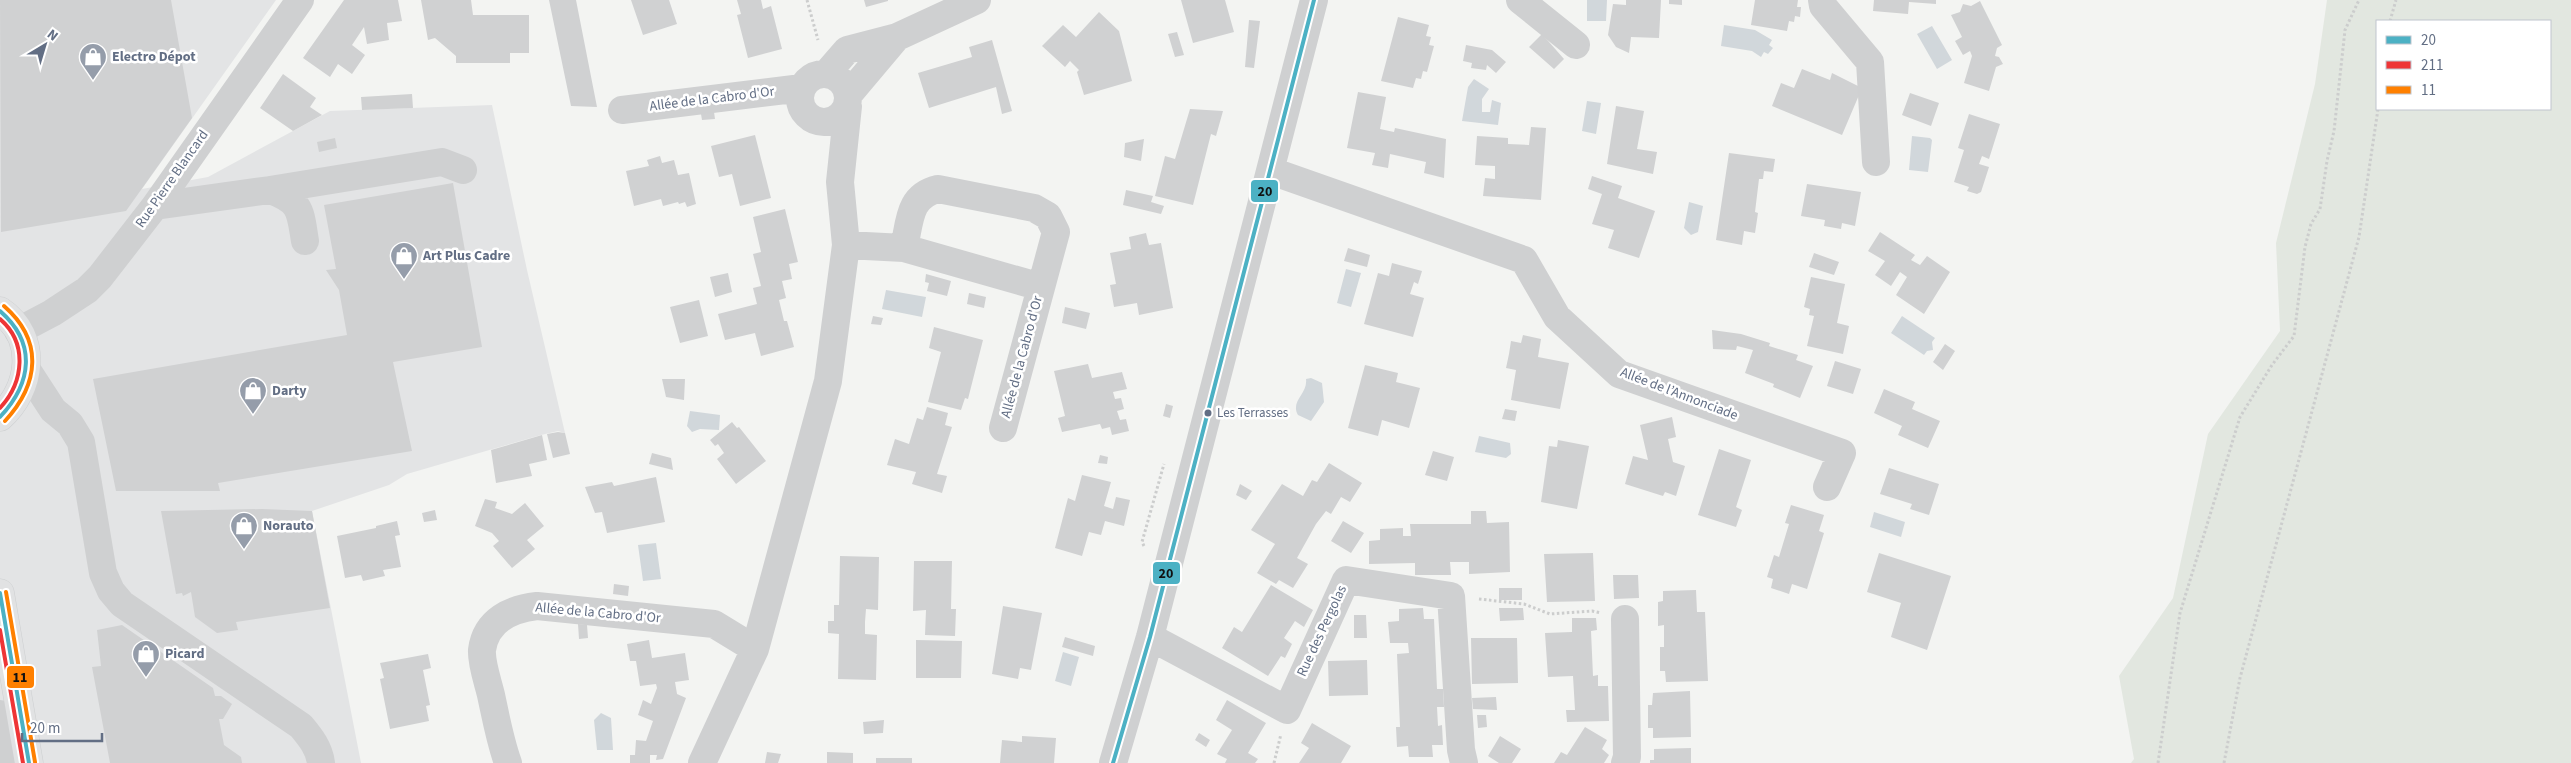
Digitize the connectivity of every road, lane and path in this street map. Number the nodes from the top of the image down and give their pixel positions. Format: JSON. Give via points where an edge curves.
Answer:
{"nodes":[{"id":1,"x":300,"y":0,"type":"edge"},
{"id":2,"x":807,"y":0,"type":"edge"},
{"id":3,"x":976,"y":0,"type":"edge"},
{"id":4,"x":1314,"y":0,"type":"edge"},
{"id":5,"x":1520,"y":0,"type":"edge"},
{"id":6,"x":1822,"y":0,"type":"edge"},
{"id":7,"x":2359,"y":0,"type":"edge"},
{"id":8,"x":2396,"y":0,"type":"edge"},
{"id":9,"x":2390,"y":20,"type":"edge"},
{"id":10,"x":897,"y":37,"type":"junction"},
{"id":11,"x":1576,"y":46,"type":"dead end"},
{"id":12,"x":815,"y":79,"type":"junction"},
{"id":13,"x":848,"y":100,"type":"junction"},
{"id":14,"x":622,"y":110,"type":"dead end"},
{"id":15,"x":2378,"y":110,"type":"edge"},
{"id":16,"x":816,"y":120,"type":"junction"},
{"id":17,"x":1876,"y":162,"type":"dead end"},
{"id":18,"x":463,"y":170,"type":"dead end"},
{"id":19,"x":1271,"y":171,"type":"junction"},
{"id":20,"x":840,"y":182,"type":"junction"},
{"id":21,"x":270,"y":190,"type":"junction"},
{"id":22,"x":155,"y":206,"type":"junction"},
{"id":23,"x":305,"y":241,"type":"dead end"},
{"id":24,"x":846,"y":245,"type":"junction"},
{"id":25,"x":904,"y":248,"type":"junction"},
{"id":26,"x":1041,"y":287,"type":"junction"},
{"id":27,"x":0,"y":310,"type":"edge"},
{"id":28,"x":18,"y":331,"type":"junction"},
{"id":29,"x":27,"y":370,"type":"junction"},
{"id":30,"x":54,"y":410,"type":"junction"},
{"id":31,"x":7,"y":411,"type":"edge"},
{"id":32,"x":1003,"y":428,"type":"dead end"},
{"id":33,"x":1166,"y":456,"type":"dead end"},
{"id":34,"x":1827,"y":487,"type":"dead end"},
{"id":35,"x":1142,"y":542,"type":"dead end"},
{"id":36,"x":0,"y":593,"type":"edge"},
{"id":37,"x":1451,"y":596,"type":"junction"},
{"id":38,"x":1625,"y":619,"type":"joint"},
{"id":39,"x":1150,"y":637,"type":"junction"},
{"id":40,"x":755,"y":648,"type":"junction"},
{"id":41,"x":0,"y":714,"type":"edge"},
{"id":42,"x":8,"y":763,"type":"edge"},
{"id":43,"x":29,"y":763,"type":"edge"},
{"id":44,"x":321,"y":763,"type":"edge"},
{"id":45,"x":508,"y":763,"type":"edge"},
{"id":46,"x":702,"y":763,"type":"edge"},
{"id":47,"x":1113,"y":763,"type":"edge"},
{"id":48,"x":1464,"y":763,"type":"edge"},
{"id":49,"x":1625,"y":763,"type":"edge"},
{"id":50,"x":2158,"y":763,"type":"edge"},
{"id":51,"x":2224,"y":763,"type":"edge"}],
"edges":[{"from":1,"to":22,"type":"street","name":"Rue Pierre Blancard"},
{"from":2,"to":12,"type":"path","via":[[822,52]]},
{"from":3,"to":10,"type":"street"},
{"from":4,"to":19,"type":"street"},
{"from":5,"to":11,"type":"street"},
{"from":6,"to":17,"type":"street","via":[[1823,6],[1870,62]]},
{"from":7,"to":50,"type":"path","via":[[2346,30],[2334,131],[2320,209],[2311,224],[2305,247],[2294,336],[2240,417],[2180,613]]},
{"from":8,"to":9,"type":"path"},
{"from":10,"to":12,"type":"street","via":[[847,50]]},
{"from":10,"to":13,"type":"street"},
{"from":12,"to":13,"type":"street","via":[[837,77],[845,84]]},
{"from":12,"to":14,"type":"street","name":"Allée de la Cabro d'Or"},
{"from":12,"to":16,"type":"street","via":[[800,101],[805,113]]},
{"from":13,"to":16,"type":"street","via":[[840,117],[828,122]]},
{"from":13,"to":20,"type":"street"},
{"from":15,"to":51,"type":"path","via":[[2359,237],[2240,678]]},
{"from":16,"to":20,"type":"street"},
{"from":18,"to":21,"type":"street","via":[[442,162]]},
{"from":19,"to":34,"type":"street","name":"Allée de l’Annonciade","via":[[1524,260],[1557,317],[1619,374],[1842,453]]},
{"from":19,"to":39,"type":"street"},
{"from":20,"to":24,"type":"street"},
{"from":21,"to":22,"type":"street"},
{"from":21,"to":23,"type":"street","via":[[287,197],[300,210]]},
{"from":22,"to":28,"type":"street","name":"Rue Pierre Blancard","via":[[86,290],[52,314]]},
{"from":24,"to":25,"type":"street","name":"Allée de la Cabro d'Or"},
{"from":24,"to":40,"type":"street","via":[[828,381]]},
{"from":25,"to":26,"type":"street","name":"Allée de la Cabro d'Or"},
{"from":25,"to":26,"type":"street","name":"Allée de la Cabro d'Or","via":[[914,204],[925,192],[938,189],[1034,208],[1048,216],[1056,232]]},
{"from":26,"to":32,"type":"street","name":"Allée de la Cabro d'Or"},
{"from":27,"to":28,"type":"main road"},
{"from":28,"to":29,"type":"main road","via":[[24,343]]},
{"from":29,"to":30,"type":"street"},
{"from":29,"to":31,"type":"main road","via":[[25,382]]},
{"from":30,"to":31,"type":"street"},
{"from":30,"to":44,"type":"street","via":[[70,424],[81,442],[103,573],[111,590],[122,604],[301,726],[312,738]]},
{"from":33,"to":35,"type":"path"},
{"from":36,"to":43,"type":"main road"},
{"from":37,"to":38,"type":"path","via":[[1524,604],[1550,614],[1592,611]]},
{"from":37,"to":39,"type":"street","name":"Rue des Pergolas","via":[[1346,580],[1287,710]]},
{"from":37,"to":48,"type":"street"},
{"from":38,"to":49,"type":"street"},
{"from":39,"to":47,"type":"street"},
{"from":40,"to":45,"type":"street","name":"Allée de la Cabro d'Or","via":[[714,624],[537,606],[518,608],[499,618],[488,631],[482,651]]},
{"from":40,"to":46,"type":"street"},
{"from":41,"to":42,"type":"street"}]}
